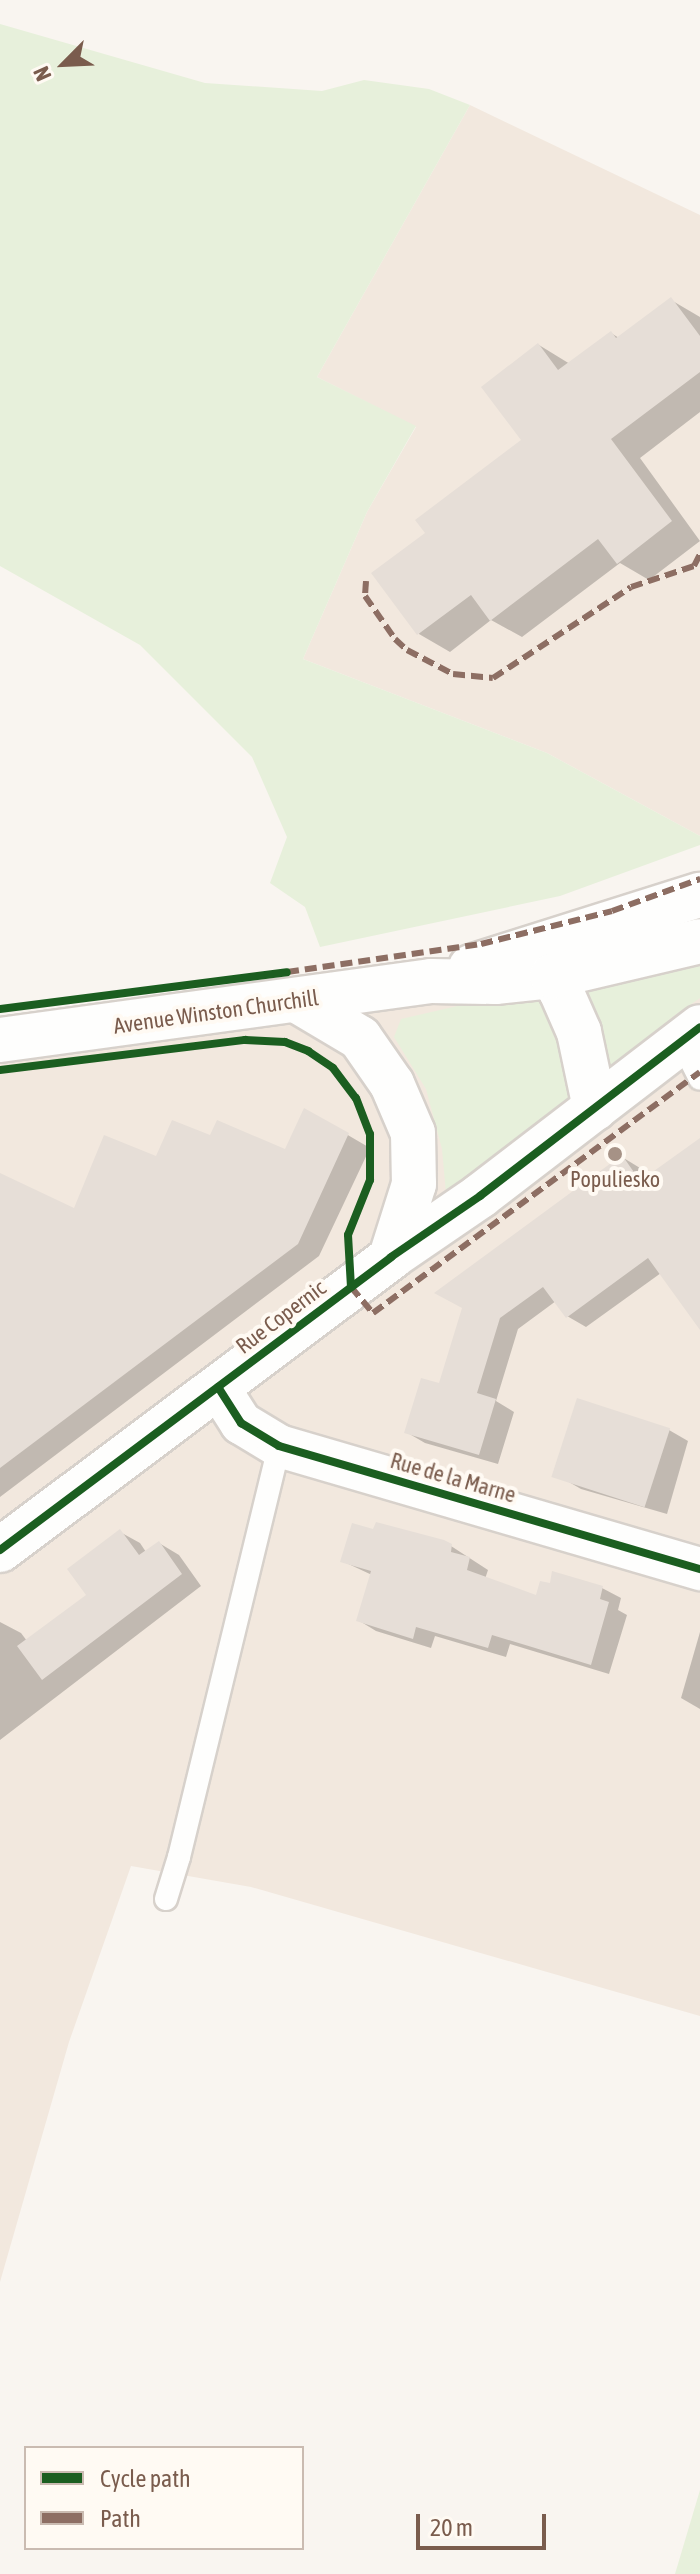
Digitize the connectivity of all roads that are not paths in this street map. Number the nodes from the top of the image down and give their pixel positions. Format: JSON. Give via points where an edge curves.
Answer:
{"nodes":[{"id":1,"x":700,"y":895,"type":"edge"},
{"id":2,"x":700,"y":941,"type":"edge"},
{"id":3,"x":537,"y":962,"type":"junction"},
{"id":4,"x":298,"y":1001,"type":"junction"},
{"id":5,"x":690,"y":1034,"type":"edge"},
{"id":6,"x":0,"y":1040,"type":"edge"},
{"id":7,"x":700,"y":1079,"type":"edge"},
{"id":8,"x":595,"y":1108,"type":"junction"},
{"id":9,"x":391,"y":1257,"type":"junction"},
{"id":10,"x":218,"y":1387,"type":"junction"},
{"id":11,"x":279,"y":1446,"type":"junction"},
{"id":12,"x":0,"y":1550,"type":"edge"},
{"id":13,"x":700,"y":1569,"type":"edge"},
{"id":14,"x":166,"y":1899,"type":"dead end"}],
"edges":[{"from":1,"to":3,"type":"street","name":"Avenue Winston Churchill"},
{"from":2,"to":3,"type":"street","name":"Avenue Winston Churchill"},
{"from":3,"to":4,"type":"street","name":"Avenue Winston Churchill","via":[[495,982],[431,981]]},
{"from":3,"to":8,"type":"street","via":[[579,1032]]},
{"from":4,"to":6,"type":"street","name":"Avenue Winston Churchill"},
{"from":4,"to":9,"type":"street","via":[[360,1038],[392,1084],[413,1133],[414,1184]]},
{"from":5,"to":7,"type":"lane"},
{"from":5,"to":8,"type":"street","name":"Rue Copernic"},
{"from":8,"to":9,"type":"street","name":"Rue Copernic"},
{"from":9,"to":10,"type":"street","name":"Rue Copernic"},
{"from":10,"to":11,"type":"street","name":"Rue de la Marne","via":[[241,1423]]},
{"from":10,"to":12,"type":"street","name":"Rue Copernic"},
{"from":11,"to":13,"type":"street","name":"Rue de la Marne"},
{"from":11,"to":14,"type":"lane"}]}
